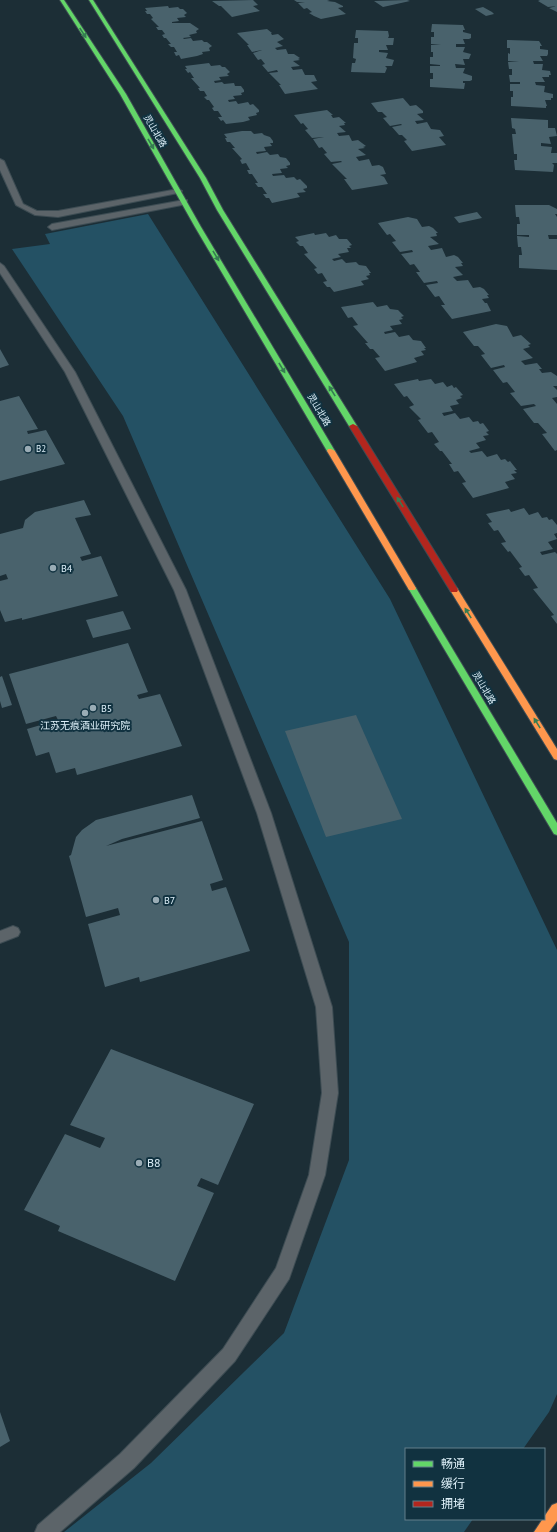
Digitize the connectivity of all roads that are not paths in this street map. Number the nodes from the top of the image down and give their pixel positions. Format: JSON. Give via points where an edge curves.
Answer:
{"nodes":[{"id":1,"x":62,"y":0,"type":"edge"},
{"id":2,"x":91,"y":0,"type":"edge"},
{"id":3,"x":0,"y":161,"type":"edge"},
{"id":4,"x":178,"y":191,"type":"junction"},
{"id":5,"x":184,"y":202,"type":"junction"},
{"id":6,"x":52,"y":227,"type":"dead end"},
{"id":7,"x":0,"y":266,"type":"edge"},
{"id":8,"x":557,"y":757,"type":"edge"},
{"id":9,"x":557,"y":831,"type":"edge"},
{"id":10,"x":557,"y":1510,"type":"edge"},
{"id":11,"x":45,"y":1532,"type":"edge"},
{"id":12,"x":541,"y":1532,"type":"edge"}],
"edges":[{"from":1,"to":4,"type":"street","name":"灵山北路","one_way":true,"via":[[122,94]]},
{"from":8,"to":2,"type":"street","name":"灵山北路","one_way":true,"via":[[203,178]]},
{"from":3,"to":4,"type":"lane","via":[[20,205],[35,213],[58,214]]},
{"from":4,"to":5,"type":"street","name":"灵山北路"},
{"from":5,"to":6,"type":"lane"},
{"from":5,"to":9,"type":"street","name":"灵山北路","one_way":true},
{"from":7,"to":11,"type":"lane","via":[[70,372],[180,590],[264,813],[324,1007],[330,1093],[317,1175],[283,1273],[229,1355],[127,1461]]},
{"from":10,"to":12,"type":"street"}]}
